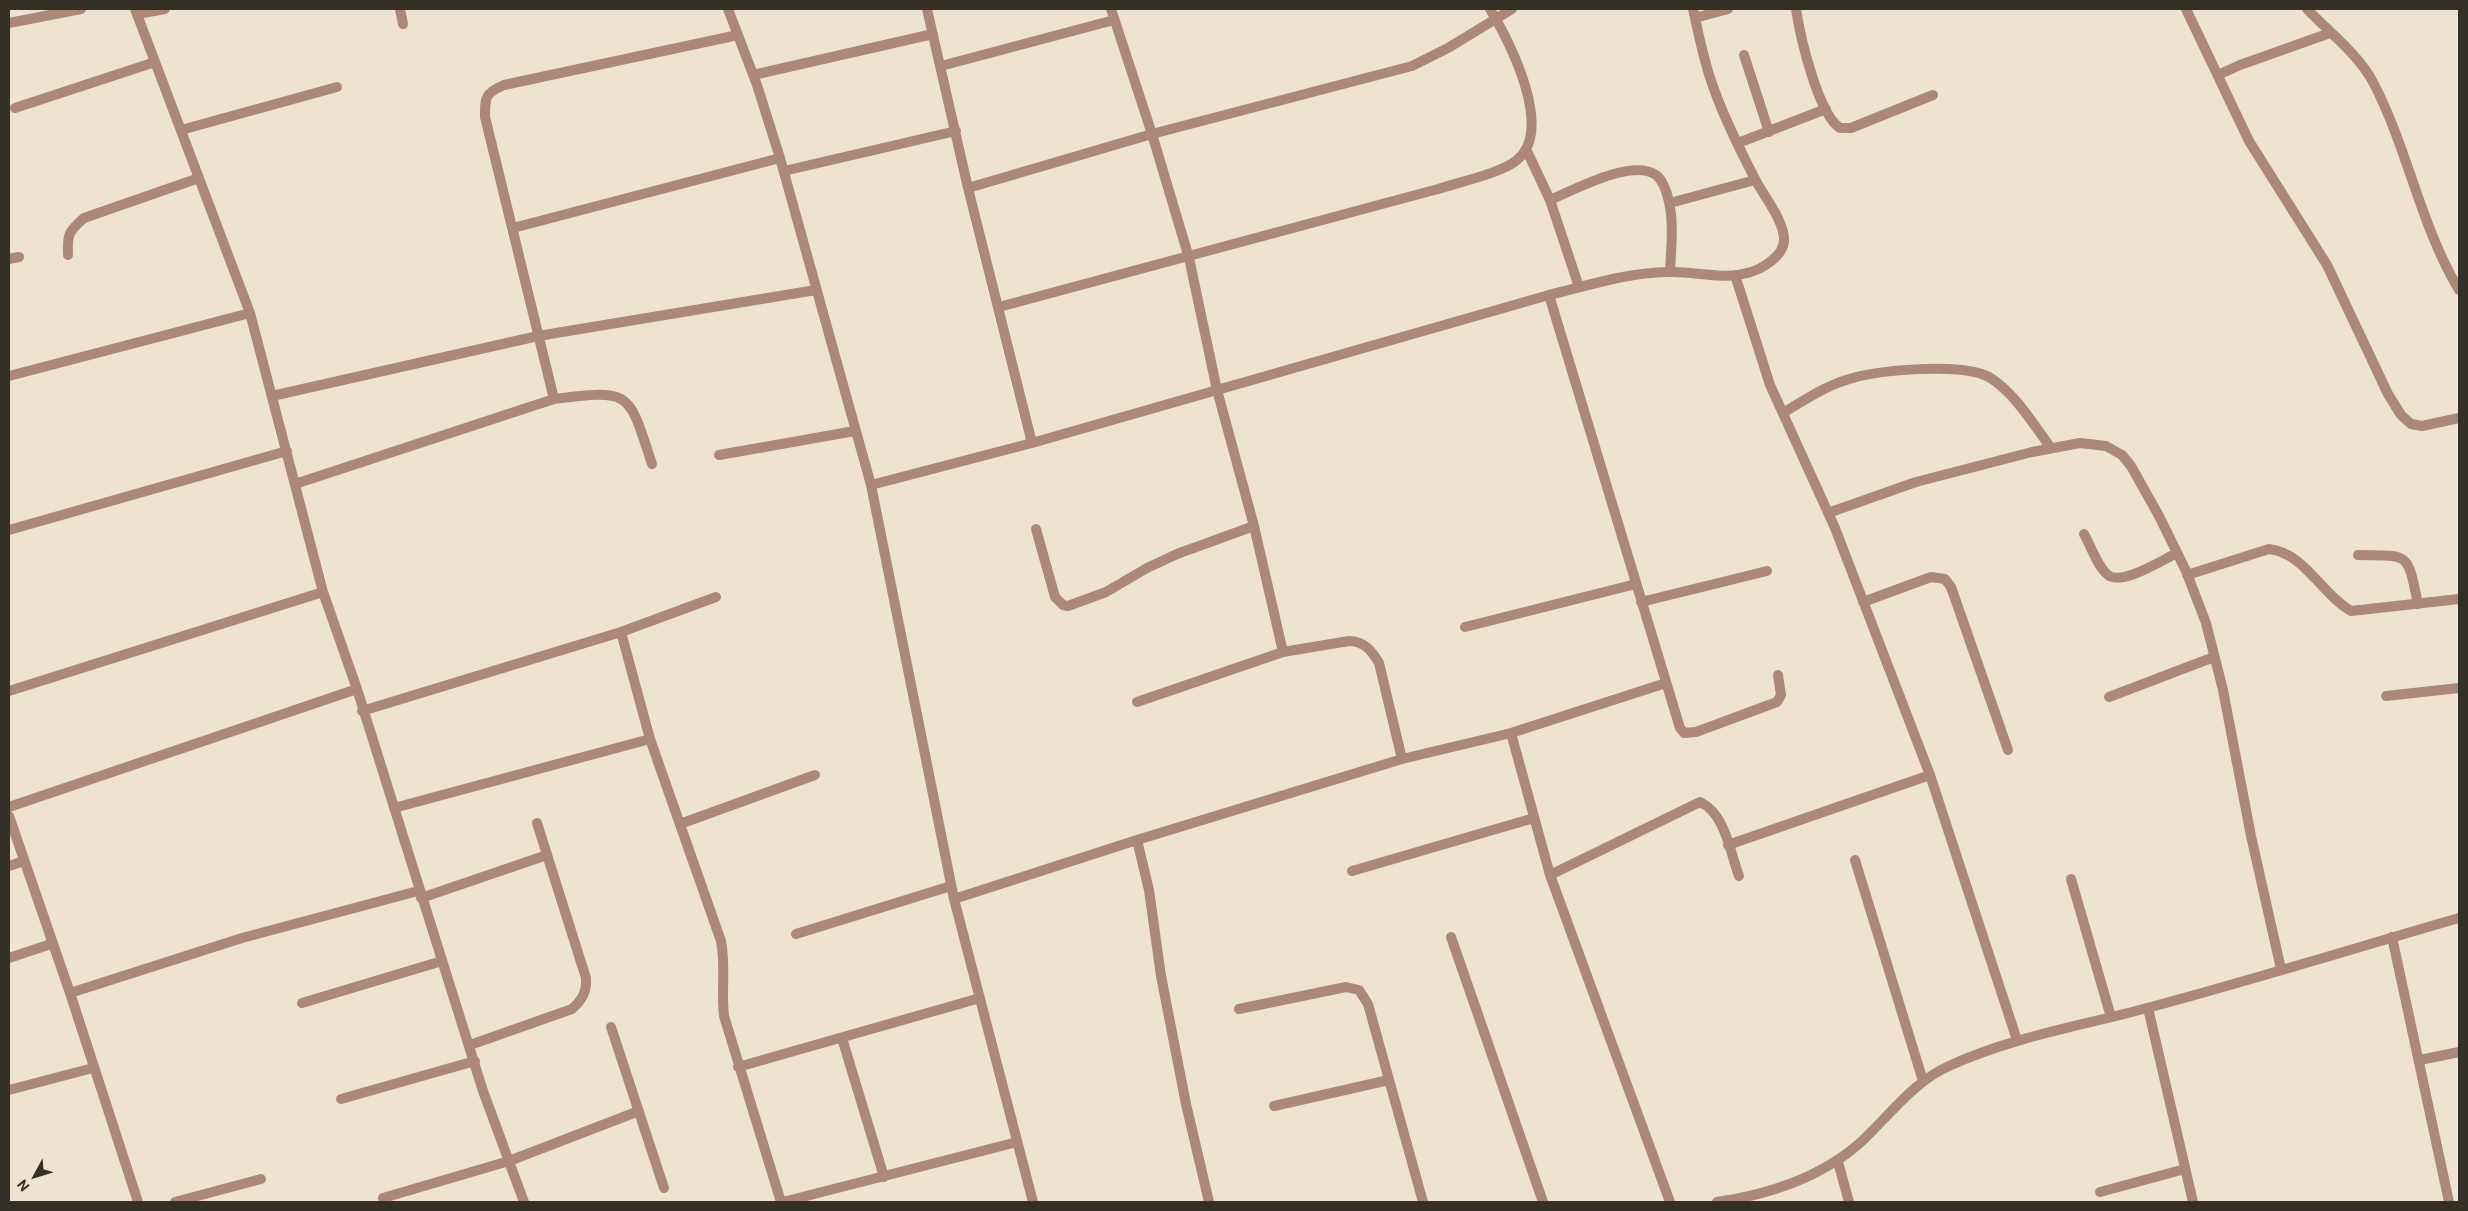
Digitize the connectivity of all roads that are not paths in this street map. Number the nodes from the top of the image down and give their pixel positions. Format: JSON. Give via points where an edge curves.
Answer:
{"nodes":[{"id":1,"x":81,"y":9,"type":"edge"},
{"id":2,"x":165,"y":9,"type":"edge"},
{"id":3,"x":400,"y":9,"type":"edge"},
{"id":4,"x":728,"y":9,"type":"edge"},
{"id":5,"x":927,"y":9,"type":"edge"},
{"id":6,"x":1111,"y":9,"type":"edge"},
{"id":7,"x":1490,"y":9,"type":"edge"},
{"id":8,"x":1512,"y":9,"type":"edge"},
{"id":9,"x":1728,"y":9,"type":"edge"},
{"id":10,"x":1796,"y":9,"type":"edge"},
{"id":11,"x":2186,"y":9,"type":"edge"},
{"id":12,"x":2307,"y":9,"type":"edge"},
{"id":13,"x":136,"y":11,"type":"edge"},
{"id":14,"x":1694,"y":13,"type":"edge"},
{"id":15,"x":1496,"y":18,"type":"junction"},
{"id":16,"x":1114,"y":20,"type":"junction"},
{"id":17,"x":9,"y":24,"type":"edge"},
{"id":18,"x":403,"y":24,"type":"dead end"},
{"id":19,"x":2330,"y":33,"type":"junction"},
{"id":20,"x":933,"y":34,"type":"junction"},
{"id":21,"x":738,"y":35,"type":"junction"},
{"id":22,"x":1744,"y":55,"type":"dead end"},
{"id":23,"x":156,"y":62,"type":"junction"},
{"id":24,"x":942,"y":66,"type":"junction"},
{"id":25,"x":753,"y":75,"type":"junction"},
{"id":26,"x":2218,"y":75,"type":"junction"},
{"id":27,"x":337,"y":87,"type":"dead end"},
{"id":28,"x":1933,"y":96,"type":"dead end"},
{"id":29,"x":16,"y":108,"type":"dead end"},
{"id":30,"x":1826,"y":108,"type":"junction"},
{"id":31,"x":181,"y":130,"type":"junction"},
{"id":32,"x":956,"y":131,"type":"junction"},
{"id":33,"x":1770,"y":132,"type":"junction"},
{"id":34,"x":1152,"y":134,"type":"junction"},
{"id":35,"x":1738,"y":142,"type":"junction"},
{"id":36,"x":1526,"y":149,"type":"junction"},
{"id":37,"x":780,"y":158,"type":"junction"},
{"id":38,"x":784,"y":171,"type":"junction"},
{"id":39,"x":199,"y":178,"type":"junction"},
{"id":40,"x":1755,"y":180,"type":"junction"},
{"id":41,"x":968,"y":188,"type":"junction"},
{"id":42,"x":1550,"y":200,"type":"junction"},
{"id":43,"x":1670,"y":203,"type":"junction"},
{"id":44,"x":513,"y":228,"type":"junction"},
{"id":45,"x":68,"y":255,"type":"dead end"},
{"id":46,"x":1189,"y":258,"type":"junction"},
{"id":47,"x":1670,"y":272,"type":"junction"},
{"id":48,"x":1735,"y":275,"type":"junction"},
{"id":49,"x":1579,"y":287,"type":"junction"},
{"id":50,"x":816,"y":290,"type":"junction"},
{"id":51,"x":2459,"y":290,"type":"edge"},
{"id":52,"x":1549,"y":295,"type":"junction"},
{"id":53,"x":999,"y":307,"type":"junction"},
{"id":54,"x":250,"y":313,"type":"junction"},
{"id":55,"x":538,"y":336,"type":"junction"},
{"id":56,"x":9,"y":376,"type":"edge"},
{"id":57,"x":1217,"y":390,"type":"junction"},
{"id":58,"x":272,"y":396,"type":"junction"},
{"id":59,"x":554,"y":399,"type":"junction"},
{"id":60,"x":1783,"y":413,"type":"junction"},
{"id":61,"x":2459,"y":418,"type":"edge"},
{"id":62,"x":855,"y":432,"type":"junction"},
{"id":63,"x":1032,"y":442,"type":"junction"},
{"id":64,"x":2051,"y":448,"type":"junction"},
{"id":65,"x":287,"y":451,"type":"junction"},
{"id":66,"x":719,"y":455,"type":"dead end"},
{"id":67,"x":652,"y":464,"type":"dead end"},
{"id":68,"x":295,"y":484,"type":"junction"},
{"id":69,"x":871,"y":485,"type":"junction"},
{"id":70,"x":1828,"y":513,"type":"junction"},
{"id":71,"x":1254,"y":526,"type":"junction"},
{"id":72,"x":1036,"y":529,"type":"dead end"},
{"id":73,"x":9,"y":530,"type":"edge"},
{"id":74,"x":2084,"y":534,"type":"dead end"},
{"id":75,"x":2177,"y":553,"type":"junction"},
{"id":76,"x":2358,"y":554,"type":"dead end"},
{"id":77,"x":1767,"y":571,"type":"dead end"},
{"id":78,"x":2187,"y":575,"type":"junction"},
{"id":79,"x":1636,"y":584,"type":"junction"},
{"id":80,"x":323,"y":592,"type":"junction"},
{"id":81,"x":716,"y":597,"type":"dead end"},
{"id":82,"x":2459,"y":599,"type":"edge"},
{"id":83,"x":1641,"y":602,"type":"junction"},
{"id":84,"x":1863,"y":602,"type":"junction"},
{"id":85,"x":2418,"y":604,"type":"junction"},
{"id":86,"x":1465,"y":627,"type":"dead end"},
{"id":87,"x":622,"y":632,"type":"junction"},
{"id":88,"x":1283,"y":652,"type":"junction"},
{"id":89,"x":2214,"y":658,"type":"junction"},
{"id":90,"x":1778,"y":675,"type":"dead end"},
{"id":91,"x":1666,"y":683,"type":"junction"},
{"id":92,"x":2459,"y":688,"type":"edge"},
{"id":93,"x":357,"y":689,"type":"junction"},
{"id":94,"x":9,"y":691,"type":"edge"},
{"id":95,"x":2386,"y":696,"type":"dead end"},
{"id":96,"x":2109,"y":697,"type":"dead end"},
{"id":97,"x":1137,"y":702,"type":"dead end"},
{"id":98,"x":362,"y":711,"type":"junction"},
{"id":99,"x":1511,"y":733,"type":"junction"},
{"id":100,"x":650,"y":739,"type":"junction"},
{"id":101,"x":2008,"y":750,"type":"dead end"},
{"id":102,"x":1402,"y":759,"type":"junction"},
{"id":103,"x":815,"y":775,"type":"dead end"},
{"id":104,"x":1930,"y":775,"type":"junction"},
{"id":105,"x":9,"y":807,"type":"edge"},
{"id":106,"x":394,"y":808,"type":"junction"},
{"id":107,"x":9,"y":816,"type":"edge"},
{"id":108,"x":1534,"y":818,"type":"junction"},
{"id":109,"x":537,"y":823,"type":"dead end"},
{"id":110,"x":680,"y":824,"type":"junction"},
{"id":111,"x":1137,"y":840,"type":"junction"},
{"id":112,"x":1728,"y":844,"type":"junction"},
{"id":113,"x":547,"y":855,"type":"junction"},
{"id":114,"x":1855,"y":860,"type":"dead end"},
{"id":115,"x":24,"y":861,"type":"junction"},
{"id":116,"x":9,"y":866,"type":"edge"},
{"id":117,"x":1352,"y":871,"type":"dead end"},
{"id":118,"x":1550,"y":875,"type":"junction"},
{"id":119,"x":1738,"y":876,"type":"dead end"},
{"id":120,"x":2071,"y":879,"type":"dead end"},
{"id":121,"x":951,"y":886,"type":"junction"},
{"id":122,"x":420,"y":894,"type":"junction"},
{"id":123,"x":954,"y":899,"type":"junction"},
{"id":124,"x":2459,"y":918,"type":"edge"},
{"id":125,"x":796,"y":934,"type":"dead end"},
{"id":126,"x":1451,"y":937,"type":"dead end"},
{"id":127,"x":2392,"y":937,"type":"junction"},
{"id":128,"x":52,"y":944,"type":"junction"},
{"id":129,"x":9,"y":958,"type":"edge"},
{"id":130,"x":442,"y":961,"type":"junction"},
{"id":131,"x":2281,"y":969,"type":"junction"},
{"id":132,"x":70,"y":993,"type":"junction"},
{"id":133,"x":980,"y":998,"type":"junction"},
{"id":134,"x":302,"y":1003,"type":"dead end"},
{"id":135,"x":2148,"y":1008,"type":"junction"},
{"id":136,"x":1239,"y":1009,"type":"dead end"},
{"id":137,"x":2111,"y":1017,"type":"junction"},
{"id":138,"x":611,"y":1027,"type":"dead end"},
{"id":139,"x":842,"y":1038,"type":"junction"},
{"id":140,"x":2017,"y":1040,"type":"junction"},
{"id":141,"x":470,"y":1045,"type":"junction"},
{"id":142,"x":2459,"y":1052,"type":"edge"},
{"id":143,"x":2420,"y":1060,"type":"junction"},
{"id":144,"x":475,"y":1061,"type":"junction"},
{"id":145,"x":738,"y":1067,"type":"junction"},
{"id":146,"x":93,"y":1068,"type":"junction"},
{"id":147,"x":1389,"y":1080,"type":"junction"},
{"id":148,"x":1923,"y":1081,"type":"junction"},
{"id":149,"x":9,"y":1090,"type":"edge"},
{"id":150,"x":341,"y":1099,"type":"dead end"},
{"id":151,"x":1274,"y":1106,"type":"dead end"},
{"id":152,"x":639,"y":1111,"type":"junction"},
{"id":153,"x":1017,"y":1142,"type":"junction"},
{"id":154,"x":508,"y":1160,"type":"junction"},
{"id":155,"x":1838,"y":1162,"type":"junction"},
{"id":156,"x":2185,"y":1170,"type":"junction"},
{"id":157,"x":884,"y":1177,"type":"junction"},
{"id":158,"x":261,"y":1179,"type":"dead end"},
{"id":159,"x":664,"y":1188,"type":"dead end"},
{"id":160,"x":2100,"y":1192,"type":"dead end"},
{"id":161,"x":383,"y":1198,"type":"dead end"},
{"id":162,"x":1732,"y":1201,"type":"edge"},
{"id":163,"x":138,"y":1202,"type":"edge"},
{"id":164,"x":175,"y":1202,"type":"edge"},
{"id":165,"x":524,"y":1202,"type":"edge"},
{"id":166,"x":782,"y":1202,"type":"edge"},
{"id":167,"x":1033,"y":1202,"type":"edge"},
{"id":168,"x":1209,"y":1202,"type":"edge"},
{"id":169,"x":1422,"y":1202,"type":"edge"},
{"id":170,"x":1543,"y":1202,"type":"edge"},
{"id":171,"x":1670,"y":1202,"type":"edge"},
{"id":172,"x":1717,"y":1202,"type":"edge"},
{"id":173,"x":1850,"y":1202,"type":"edge"},
{"id":174,"x":2193,"y":1202,"type":"edge"},
{"id":175,"x":2449,"y":1202,"type":"edge"}],
"edges":[{"from":1,"to":17,"type":"street"},
{"from":2,"to":13,"type":"street"},
{"from":3,"to":18,"type":"street"},
{"from":4,"to":21,"type":"street"},
{"from":5,"to":20,"type":"street"},
{"from":6,"to":16,"type":"street"},
{"from":7,"to":15,"type":"street"},
{"from":8,"to":15,"type":"street"},
{"from":9,"to":14,"type":"street"},
{"from":10,"to":30,"type":"street","via":[[1803,44]]},
{"from":11,"to":26,"type":"street"},
{"from":12,"to":19,"type":"street"},
{"from":13,"to":23,"type":"street"},
{"from":14,"to":35,"type":"street","via":[[1714,89]]},
{"from":15,"to":34,"type":"street","via":[[1412,66]]},
{"from":15,"to":36,"type":"street","via":[[1521,72],[1530,111],[1531,134]]},
{"from":16,"to":24,"type":"street"},
{"from":16,"to":34,"type":"street"},
{"from":19,"to":26,"type":"street"},
{"from":19,"to":51,"type":"street","via":[[2358,60],[2373,81],[2395,131],[2432,236]]},
{"from":20,"to":24,"type":"street"},
{"from":20,"to":25,"type":"street"},
{"from":21,"to":25,"type":"street"},
{"from":21,"to":44,"type":"street","via":[[491,90],[485,99],[486,117]]},
{"from":22,"to":33,"type":"street"},
{"from":23,"to":29,"type":"street"},
{"from":23,"to":31,"type":"street"},
{"from":24,"to":32,"type":"street"},
{"from":25,"to":37,"type":"street"},
{"from":26,"to":61,"type":"street","via":[[2249,141],[2326,265],[2401,415],[2411,424],[2422,426]]},
{"from":27,"to":31,"type":"street"},
{"from":28,"to":30,"type":"street","via":[[1851,128],[1833,124]]},
{"from":30,"to":33,"type":"street"},
{"from":31,"to":39,"type":"street"},
{"from":32,"to":38,"type":"street"},
{"from":32,"to":41,"type":"street"},
{"from":33,"to":35,"type":"street"},
{"from":34,"to":41,"type":"street"},
{"from":34,"to":46,"type":"street"},
{"from":35,"to":40,"type":"street"},
{"from":36,"to":42,"type":"street"},
{"from":36,"to":46,"type":"street","via":[[1517,161],[1505,167],[1438,189]]},
{"from":37,"to":38,"type":"street"},
{"from":37,"to":44,"type":"street"},
{"from":38,"to":50,"type":"street"},
{"from":39,"to":45,"type":"street","via":[[84,218],[72,228],[67,238]]},
{"from":39,"to":54,"type":"street"},
{"from":40,"to":43,"type":"street"},
{"from":40,"to":48,"type":"street","via":[[1781,225],[1784,246],[1758,270]]},
{"from":41,"to":53,"type":"street"},
{"from":42,"to":43,"type":"street","via":[[1626,170],[1639,170],[1657,176]]},
{"from":42,"to":49,"type":"street"},
{"from":43,"to":47,"type":"street"},
{"from":44,"to":55,"type":"street"},
{"from":46,"to":53,"type":"street"},
{"from":46,"to":57,"type":"street"},
{"from":47,"to":48,"type":"street"},
{"from":47,"to":49,"type":"street","via":[[1630,274]]},
{"from":48,"to":60,"type":"street","via":[[1770,385]]},
{"from":49,"to":52,"type":"street"},
{"from":50,"to":55,"type":"street"},
{"from":50,"to":62,"type":"street"},
{"from":52,"to":57,"type":"street"},
{"from":52,"to":79,"type":"street"},
{"from":53,"to":63,"type":"street"},
{"from":54,"to":56,"type":"street"},
{"from":54,"to":58,"type":"street"},
{"from":55,"to":58,"type":"street"},
{"from":55,"to":59,"type":"street"},
{"from":57,"to":63,"type":"street"},
{"from":57,"to":71,"type":"street"},
{"from":58,"to":65,"type":"street"},
{"from":59,"to":67,"type":"street","via":[[602,393],[619,397],[636,413]]},
{"from":59,"to":68,"type":"street"},
{"from":60,"to":64,"type":"street","via":[[1826,388],[1848,380],[1904,371],[1968,370],[1988,377],[2008,392]]},
{"from":60,"to":70,"type":"street"},
{"from":62,"to":66,"type":"street"},
{"from":62,"to":69,"type":"street"},
{"from":63,"to":69,"type":"street"},
{"from":64,"to":70,"type":"street","via":[[1916,482]]},
{"from":64,"to":75,"type":"street","via":[[2080,443],[2106,446],[2122,455],[2136,474]]},
{"from":65,"to":68,"type":"street"},
{"from":65,"to":73,"type":"street"},
{"from":68,"to":80,"type":"street"},
{"from":69,"to":121,"type":"street"},
{"from":70,"to":84,"type":"street"},
{"from":71,"to":72,"type":"street","via":[[1177,554],[1106,592],[1068,606],[1055,596]]},
{"from":71,"to":88,"type":"street"},
{"from":74,"to":75,"type":"street","via":[[2102,568],[2108,576],[2116,579],[2128,577]]},
{"from":75,"to":78,"type":"street"},
{"from":76,"to":85,"type":"street","via":[[2399,556],[2406,560],[2411,568]]},
{"from":77,"to":83,"type":"street"},
{"from":78,"to":85,"type":"street","via":[[2268,549],[2278,550],[2308,571],[2351,611]]},
{"from":78,"to":89,"type":"street","via":[[2206,623]]},
{"from":79,"to":83,"type":"street"},
{"from":79,"to":86,"type":"street"},
{"from":80,"to":93,"type":"street"},
{"from":80,"to":94,"type":"street"},
{"from":81,"to":87,"type":"street"},
{"from":82,"to":85,"type":"street"},
{"from":83,"to":91,"type":"street"},
{"from":84,"to":101,"type":"street","via":[[1931,577],[1946,579],[1952,587]]},
{"from":84,"to":104,"type":"street"},
{"from":87,"to":98,"type":"street"},
{"from":87,"to":100,"type":"street"},
{"from":88,"to":97,"type":"street"},
{"from":88,"to":102,"type":"street","via":[[1359,641],[1372,652],[1379,663]]},
{"from":89,"to":96,"type":"street"},
{"from":89,"to":131,"type":"street"},
{"from":90,"to":91,"type":"street","via":[[1781,695],[1777,702],[1696,732],[1684,733]]},
{"from":91,"to":99,"type":"street"},
{"from":92,"to":95,"type":"street"},
{"from":93,"to":98,"type":"street"},
{"from":93,"to":105,"type":"street"},
{"from":98,"to":106,"type":"street"},
{"from":99,"to":102,"type":"street"},
{"from":99,"to":108,"type":"street"},
{"from":100,"to":106,"type":"street"},
{"from":100,"to":110,"type":"street"},
{"from":102,"to":111,"type":"street"},
{"from":103,"to":110,"type":"street"},
{"from":104,"to":112,"type":"street"},
{"from":104,"to":140,"type":"street"},
{"from":106,"to":122,"type":"street"},
{"from":107,"to":115,"type":"street"},
{"from":108,"to":117,"type":"street"},
{"from":108,"to":118,"type":"street"},
{"from":109,"to":113,"type":"street"},
{"from":110,"to":145,"type":"street","via":[[721,941],[724,1016]]},
{"from":111,"to":123,"type":"street"},
{"from":111,"to":168,"type":"street","via":[[1149,890],[1161,976],[1186,1104]]},
{"from":112,"to":118,"type":"street","via":[[1718,817],[1709,806],[1700,802]]},
{"from":112,"to":119,"type":"street"},
{"from":113,"to":122,"type":"street"},
{"from":113,"to":141,"type":"street","via":[[586,978],[586,989],[580,1002],[572,1009]]},
{"from":114,"to":148,"type":"street"},
{"from":115,"to":116,"type":"street"},
{"from":115,"to":128,"type":"street"},
{"from":118,"to":171,"type":"street"},
{"from":120,"to":137,"type":"street"},
{"from":121,"to":123,"type":"street"},
{"from":121,"to":125,"type":"street"},
{"from":122,"to":130,"type":"street"},
{"from":122,"to":132,"type":"street","via":[[242,938]]},
{"from":123,"to":133,"type":"street"},
{"from":124,"to":127,"type":"street"},
{"from":126,"to":170,"type":"street"},
{"from":127,"to":131,"type":"street"},
{"from":127,"to":143,"type":"street"},
{"from":128,"to":129,"type":"street"},
{"from":128,"to":132,"type":"street"},
{"from":130,"to":134,"type":"street"},
{"from":130,"to":141,"type":"street"},
{"from":131,"to":135,"type":"street"},
{"from":132,"to":146,"type":"street"},
{"from":133,"to":139,"type":"street"},
{"from":133,"to":153,"type":"street"},
{"from":135,"to":137,"type":"street"},
{"from":135,"to":156,"type":"street"},
{"from":136,"to":147,"type":"street","via":[[1346,987],[1358,990],[1368,1004]]},
{"from":137,"to":140,"type":"street"},
{"from":138,"to":152,"type":"street"},
{"from":139,"to":145,"type":"street"},
{"from":139,"to":157,"type":"street"},
{"from":140,"to":148,"type":"street","via":[[1947,1066]]},
{"from":141,"to":144,"type":"street"},
{"from":142,"to":143,"type":"street"},
{"from":143,"to":175,"type":"street"},
{"from":144,"to":150,"type":"street"},
{"from":144,"to":154,"type":"street"},
{"from":145,"to":166,"type":"street"},
{"from":146,"to":149,"type":"street"},
{"from":146,"to":163,"type":"street"},
{"from":147,"to":151,"type":"street"},
{"from":147,"to":169,"type":"street"},
{"from":148,"to":155,"type":"street"},
{"from":152,"to":154,"type":"street"},
{"from":152,"to":159,"type":"street"},
{"from":153,"to":157,"type":"street"},
{"from":153,"to":167,"type":"street"},
{"from":154,"to":161,"type":"street"},
{"from":154,"to":165,"type":"street"},
{"from":155,"to":162,"type":"street","via":[[1791,1185]]},
{"from":155,"to":173,"type":"street"},
{"from":156,"to":160,"type":"street"},
{"from":156,"to":174,"type":"street"},
{"from":157,"to":166,"type":"street"},
{"from":158,"to":164,"type":"street"},
{"from":162,"to":172,"type":"street"}]}
